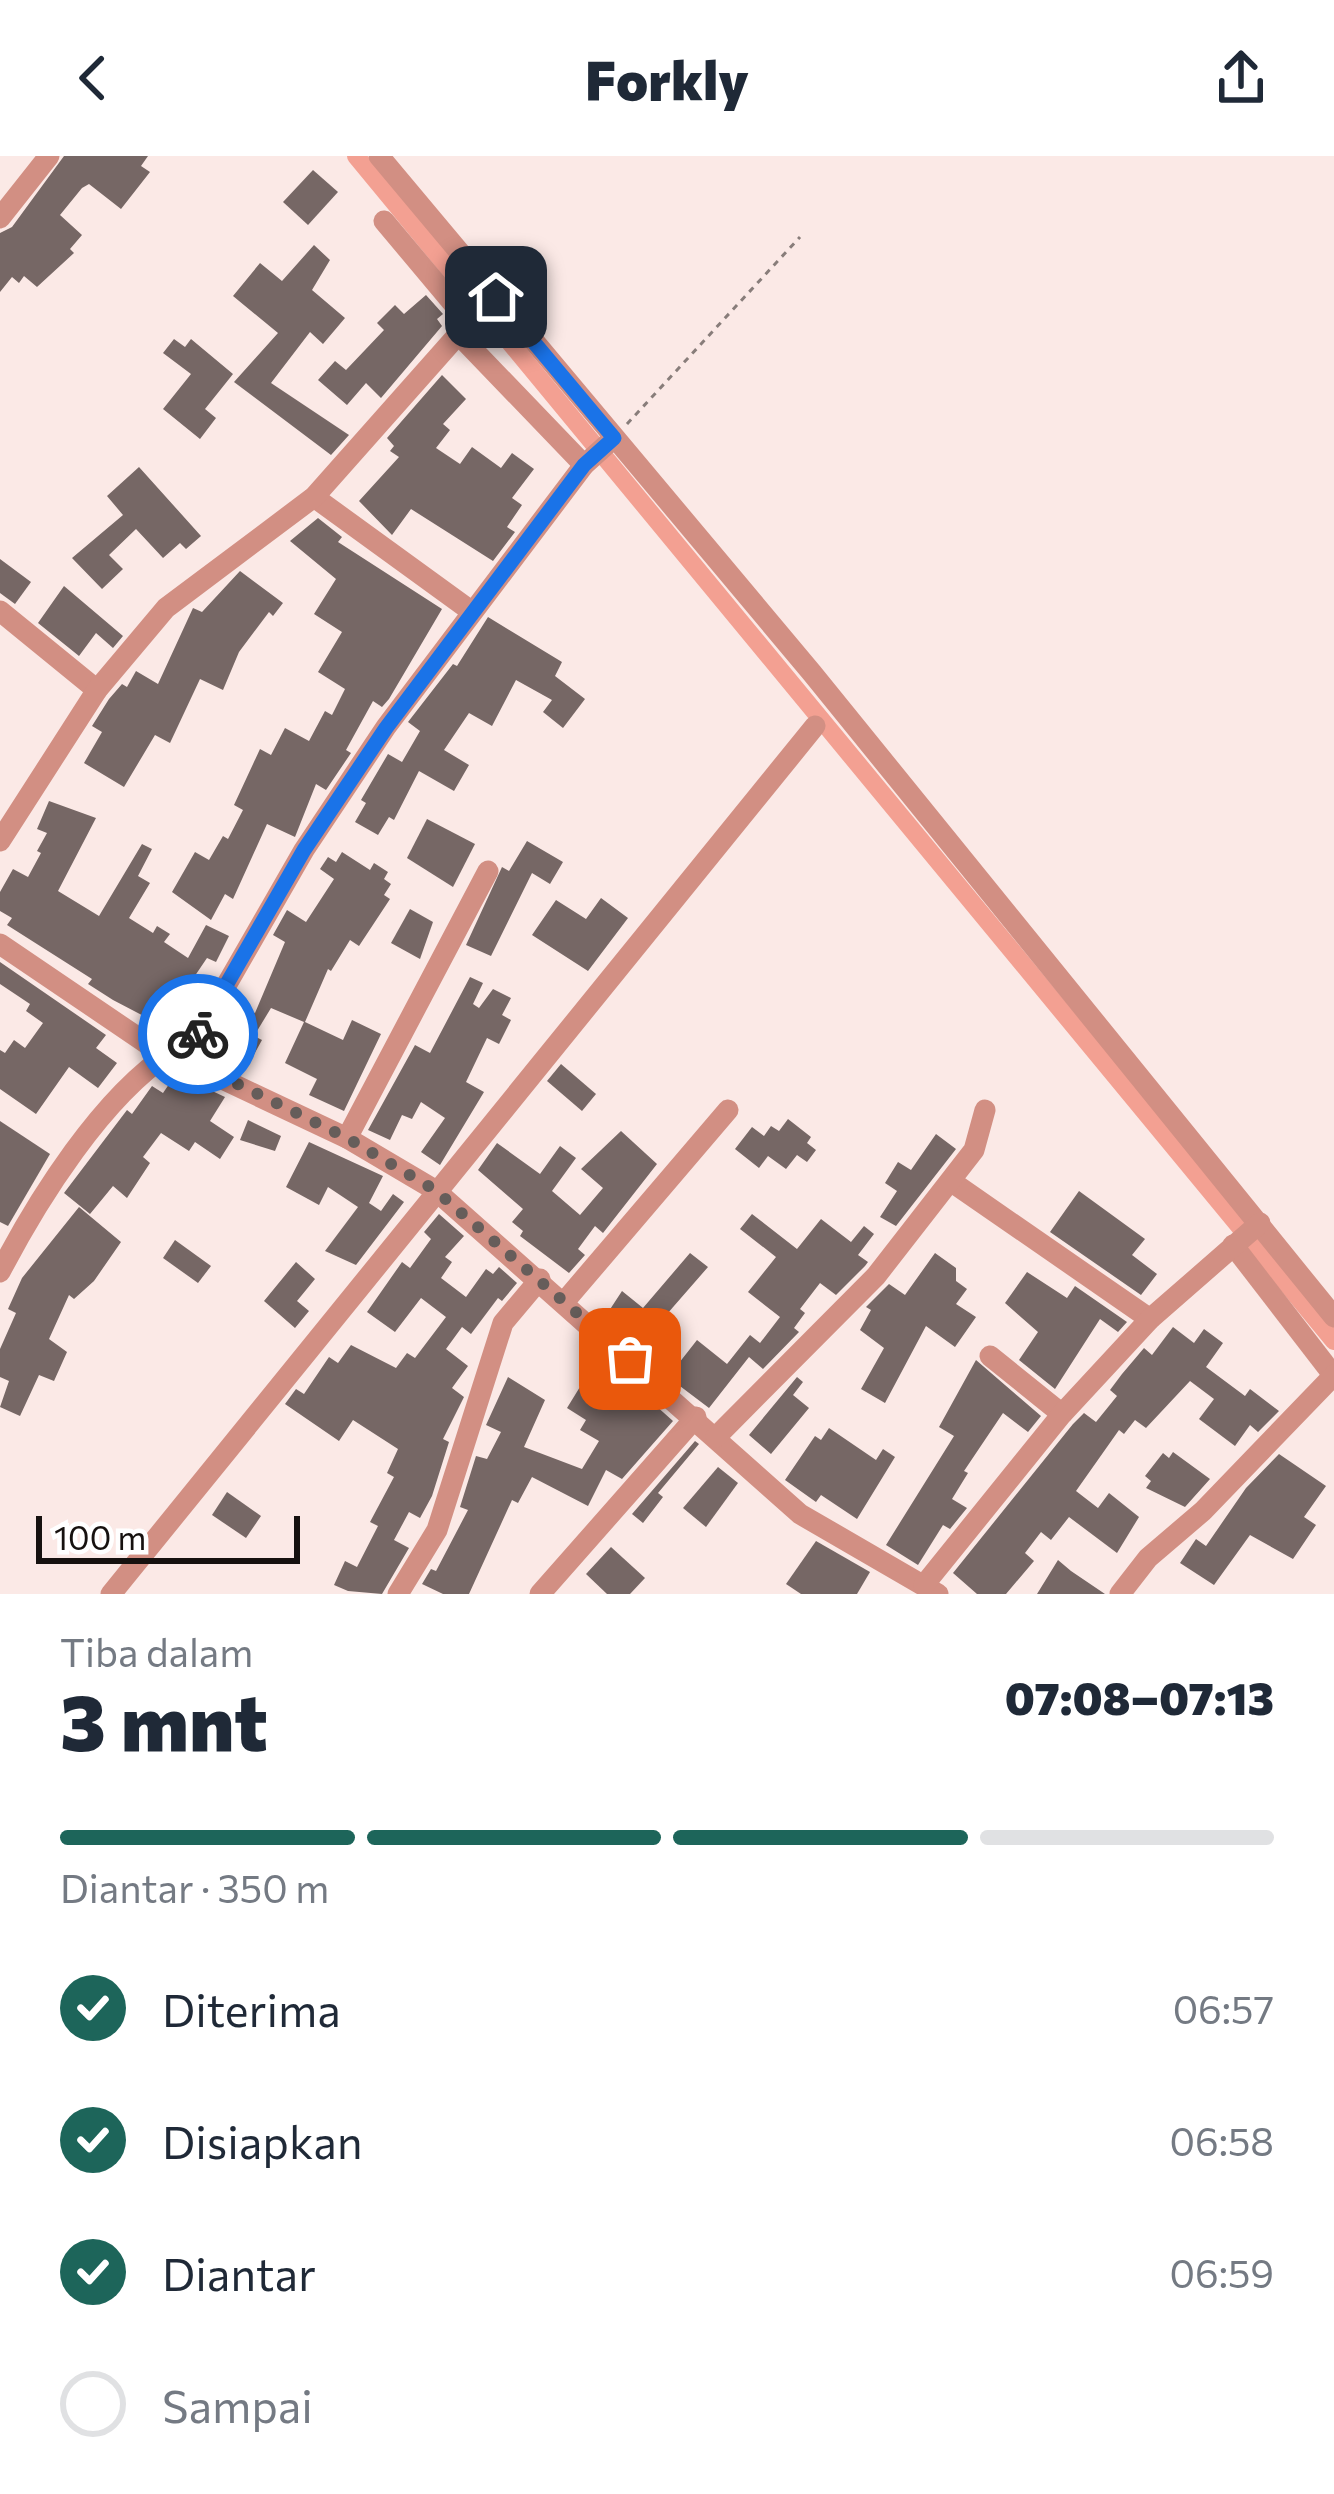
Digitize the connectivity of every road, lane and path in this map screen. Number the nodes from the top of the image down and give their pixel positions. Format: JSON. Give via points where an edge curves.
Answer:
{"nodes":[{"id":1,"x":49,"y":156,"type":"edge"},
{"id":2,"x":379,"y":156,"type":"edge"},
{"id":3,"x":0,"y":178,"type":"edge"},
{"id":4,"x":23,"y":192,"type":"junction"},
{"id":5,"x":0,"y":218,"type":"edge"},
{"id":6,"x":384,"y":221,"type":"dead end"},
{"id":7,"x":800,"y":237,"type":"dead end"},
{"id":8,"x":460,"y":335,"type":"junction"},
{"id":9,"x":612,"y":440,"type":"junction"},
{"id":10,"x":586,"y":462,"type":"junction"},
{"id":11,"x":314,"y":497,"type":"junction"},
{"id":12,"x":0,"y":611,"type":"edge"},
{"id":13,"x":471,"y":611,"type":"junction"},
{"id":14,"x":97,"y":690,"type":"junction"},
{"id":15,"x":815,"y":726,"type":"dead end"},
{"id":16,"x":0,"y":842,"type":"edge"},
{"id":17,"x":488,"y":871,"type":"dead end"},
{"id":18,"x":0,"y":944,"type":"edge"},
{"id":19,"x":146,"y":1043,"type":"junction"},
{"id":20,"x":178,"y":1055,"type":"junction"},
{"id":21,"x":137,"y":1074,"type":"junction"},
{"id":22,"x":728,"y":1110,"type":"dead end"},
{"id":23,"x":985,"y":1110,"type":"dead end"},
{"id":24,"x":347,"y":1138,"type":"junction"},
{"id":25,"x":952,"y":1182,"type":"junction"},
{"id":26,"x":435,"y":1190,"type":"junction"},
{"id":27,"x":1247,"y":1233,"type":"junction"},
{"id":28,"x":0,"y":1273,"type":"edge"},
{"id":29,"x":540,"y":1279,"type":"junction"},
{"id":30,"x":565,"y":1301,"type":"junction"},
{"id":31,"x":1334,"y":1317,"type":"edge"},
{"id":32,"x":1150,"y":1319,"type":"junction"},
{"id":33,"x":990,"y":1356,"type":"dead end"},
{"id":34,"x":1334,"y":1376,"type":"edge"},
{"id":35,"x":1062,"y":1414,"type":"junction"},
{"id":36,"x":696,"y":1418,"type":"junction"},
{"id":37,"x":716,"y":1437,"type":"junction"},
{"id":38,"x":922,"y":1588,"type":"edge"},
{"id":39,"x":111,"y":1594,"type":"edge"},
{"id":40,"x":398,"y":1594,"type":"edge"},
{"id":41,"x":540,"y":1594,"type":"edge"},
{"id":42,"x":1120,"y":1594,"type":"edge"}],
"edges":[{"from":1,"to":4,"type":"street"},
{"from":2,"to":9,"type":"street"},
{"from":3,"to":4,"type":"street"},
{"from":4,"to":5,"type":"street"},
{"from":6,"to":8,"type":"street","via":[[462,314]]},
{"from":7,"to":9,"type":"path"},
{"from":8,"to":10,"type":"street"},
{"from":8,"to":11,"type":"street"},
{"from":9,"to":10,"type":"street"},
{"from":9,"to":27,"type":"street"},
{"from":10,"to":13,"type":"street"},
{"from":11,"to":13,"type":"street"},
{"from":11,"to":14,"type":"street","via":[[166,608]]},
{"from":12,"to":14,"type":"street"},
{"from":13,"to":20,"type":"street","via":[[304,850]]},
{"from":14,"to":16,"type":"street"},
{"from":15,"to":26,"type":"street"},
{"from":17,"to":24,"type":"street"},
{"from":18,"to":19,"type":"street"},
{"from":19,"to":20,"type":"street"},
{"from":19,"to":21,"type":"street"},
{"from":20,"to":21,"type":"street"},
{"from":20,"to":24,"type":"street"},
{"from":21,"to":28,"type":"street","via":[[28,1219]]},
{"from":22,"to":30,"type":"street"},
{"from":23,"to":25,"type":"street","via":[[974,1150]]},
{"from":24,"to":26,"type":"street"},
{"from":25,"to":32,"type":"street"},
{"from":25,"to":37,"type":"street","via":[[846,1311]]},
{"from":26,"to":29,"type":"street"},
{"from":26,"to":39,"type":"street"},
{"from":27,"to":31,"type":"street"},
{"from":27,"to":32,"type":"street"},
{"from":27,"to":34,"type":"street"},
{"from":29,"to":30,"type":"street"},
{"from":29,"to":40,"type":"street","via":[[502,1323],[437,1530]]},
{"from":30,"to":36,"type":"street"},
{"from":32,"to":35,"type":"street"},
{"from":33,"to":35,"type":"street"},
{"from":34,"to":42,"type":"street"},
{"from":35,"to":38,"type":"street"},
{"from":36,"to":37,"type":"street"},
{"from":36,"to":41,"type":"street"},
{"from":37,"to":38,"type":"street","via":[[800,1514]]}]}
